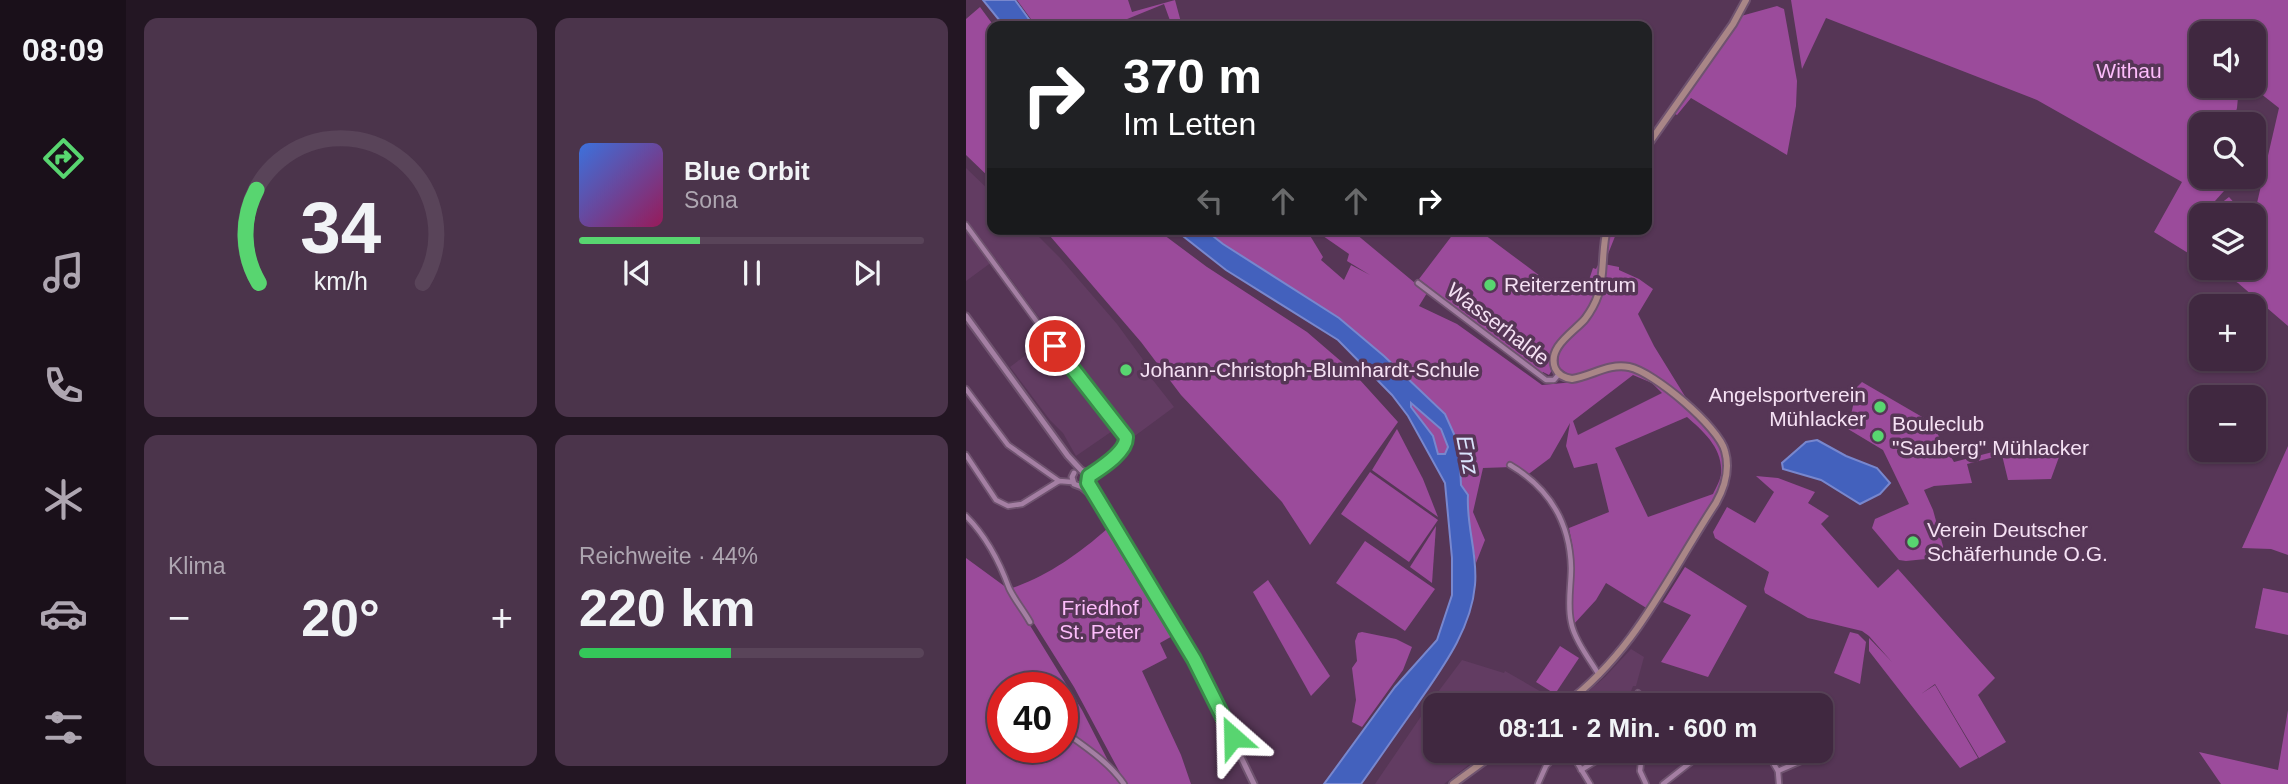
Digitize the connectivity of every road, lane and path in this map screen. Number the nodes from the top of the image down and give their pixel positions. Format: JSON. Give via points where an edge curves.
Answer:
{"nodes":[{"id":1,"x":1746,"y":0,"type":"edge"},
{"id":2,"x":1652,"y":139,"type":"edge"},
{"id":3,"x":966,"y":225,"type":"edge"},
{"id":4,"x":1606,"y":235,"type":"edge"},
{"id":5,"x":1418,"y":283,"type":"dead end"},
{"id":6,"x":966,"y":316,"type":"edge"},
{"id":7,"x":1559,"y":374,"type":"junction"},
{"id":8,"x":966,"y":389,"type":"edge"},
{"id":9,"x":966,"y":455,"type":"edge"},
{"id":10,"x":1068,"y":456,"type":"junction"},
{"id":11,"x":1510,"y":465,"type":"dead end"},
{"id":12,"x":1074,"y":473,"type":"junction"},
{"id":13,"x":1085,"y":478,"type":"junction"},
{"id":14,"x":1059,"y":481,"type":"junction"},
{"id":15,"x":1072,"y":482,"type":"junction"},
{"id":16,"x":966,"y":516,"type":"edge"},
{"id":17,"x":1030,"y":622,"type":"dead end"},
{"id":18,"x":1599,"y":675,"type":"junction"},
{"id":19,"x":1578,"y":693,"type":"edge"},
{"id":20,"x":1078,"y":741,"type":"edge"},
{"id":21,"x":1482,"y":763,"type":"edge"},
{"id":22,"x":1549,"y":763,"type":"edge"},
{"id":23,"x":1577,"y":763,"type":"edge"},
{"id":24,"x":1592,"y":763,"type":"edge"},
{"id":25,"x":1641,"y":763,"type":"edge"},
{"id":26,"x":1690,"y":763,"type":"edge"},
{"id":27,"x":1773,"y":763,"type":"edge"},
{"id":28,"x":1796,"y":763,"type":"edge"},
{"id":29,"x":1581,"y":770,"type":"junction"},
{"id":30,"x":1778,"y":771,"type":"junction"},
{"id":31,"x":1665,"y":783,"type":"edge"},
{"id":32,"x":1124,"y":784,"type":"edge"},
{"id":33,"x":1254,"y":784,"type":"edge"},
{"id":34,"x":1453,"y":784,"type":"edge"},
{"id":35,"x":1538,"y":784,"type":"edge"},
{"id":36,"x":1590,"y":784,"type":"edge"},
{"id":37,"x":1646,"y":784,"type":"edge"},
{"id":38,"x":1779,"y":784,"type":"edge"}],
"edges":[{"from":1,"to":2,"type":"main road"},
{"from":3,"to":13,"type":"street","via":[[1126,437],[1121,453]]},
{"from":4,"to":7,"type":"main road","via":[[1597,298],[1558,347],[1553,362]]},
{"from":5,"to":7,"type":"street","name":"Wasserhalde","via":[[1546,380]]},
{"from":6,"to":10,"type":"street"},
{"from":7,"to":18,"type":"main road","via":[[1572,379],[1622,366],[1640,370],[1710,426],[1727,460],[1722,491],[1645,621]]},
{"from":8,"to":14,"type":"street","via":[[1008,445]]},
{"from":9,"to":14,"type":"street","via":[[996,500],[1008,506],[1022,504]]},
{"from":10,"to":12,"type":"street"},
{"from":10,"to":13,"type":"street"},
{"from":11,"to":18,"type":"street","via":[[1538,484],[1557,510],[1570,556],[1571,624]]},
{"from":12,"to":13,"type":"street"},
{"from":12,"to":15,"type":"street"},
{"from":13,"to":15,"type":"street","via":[[1075,486]]},
{"from":13,"to":33,"type":"street","via":[[1194,659]]},
{"from":14,"to":15,"type":"street"},
{"from":16,"to":17,"type":"street"},
{"from":18,"to":19,"type":"main road"},
{"from":20,"to":32,"type":"street"},
{"from":21,"to":34,"type":"main road"},
{"from":22,"to":35,"type":"street"},
{"from":23,"to":29,"type":"street"},
{"from":24,"to":29,"type":"street"},
{"from":25,"to":37,"type":"street"},
{"from":26,"to":31,"type":"street"},
{"from":27,"to":30,"type":"street"},
{"from":28,"to":30,"type":"street"},
{"from":29,"to":36,"type":"street"},
{"from":30,"to":38,"type":"street"}]}
